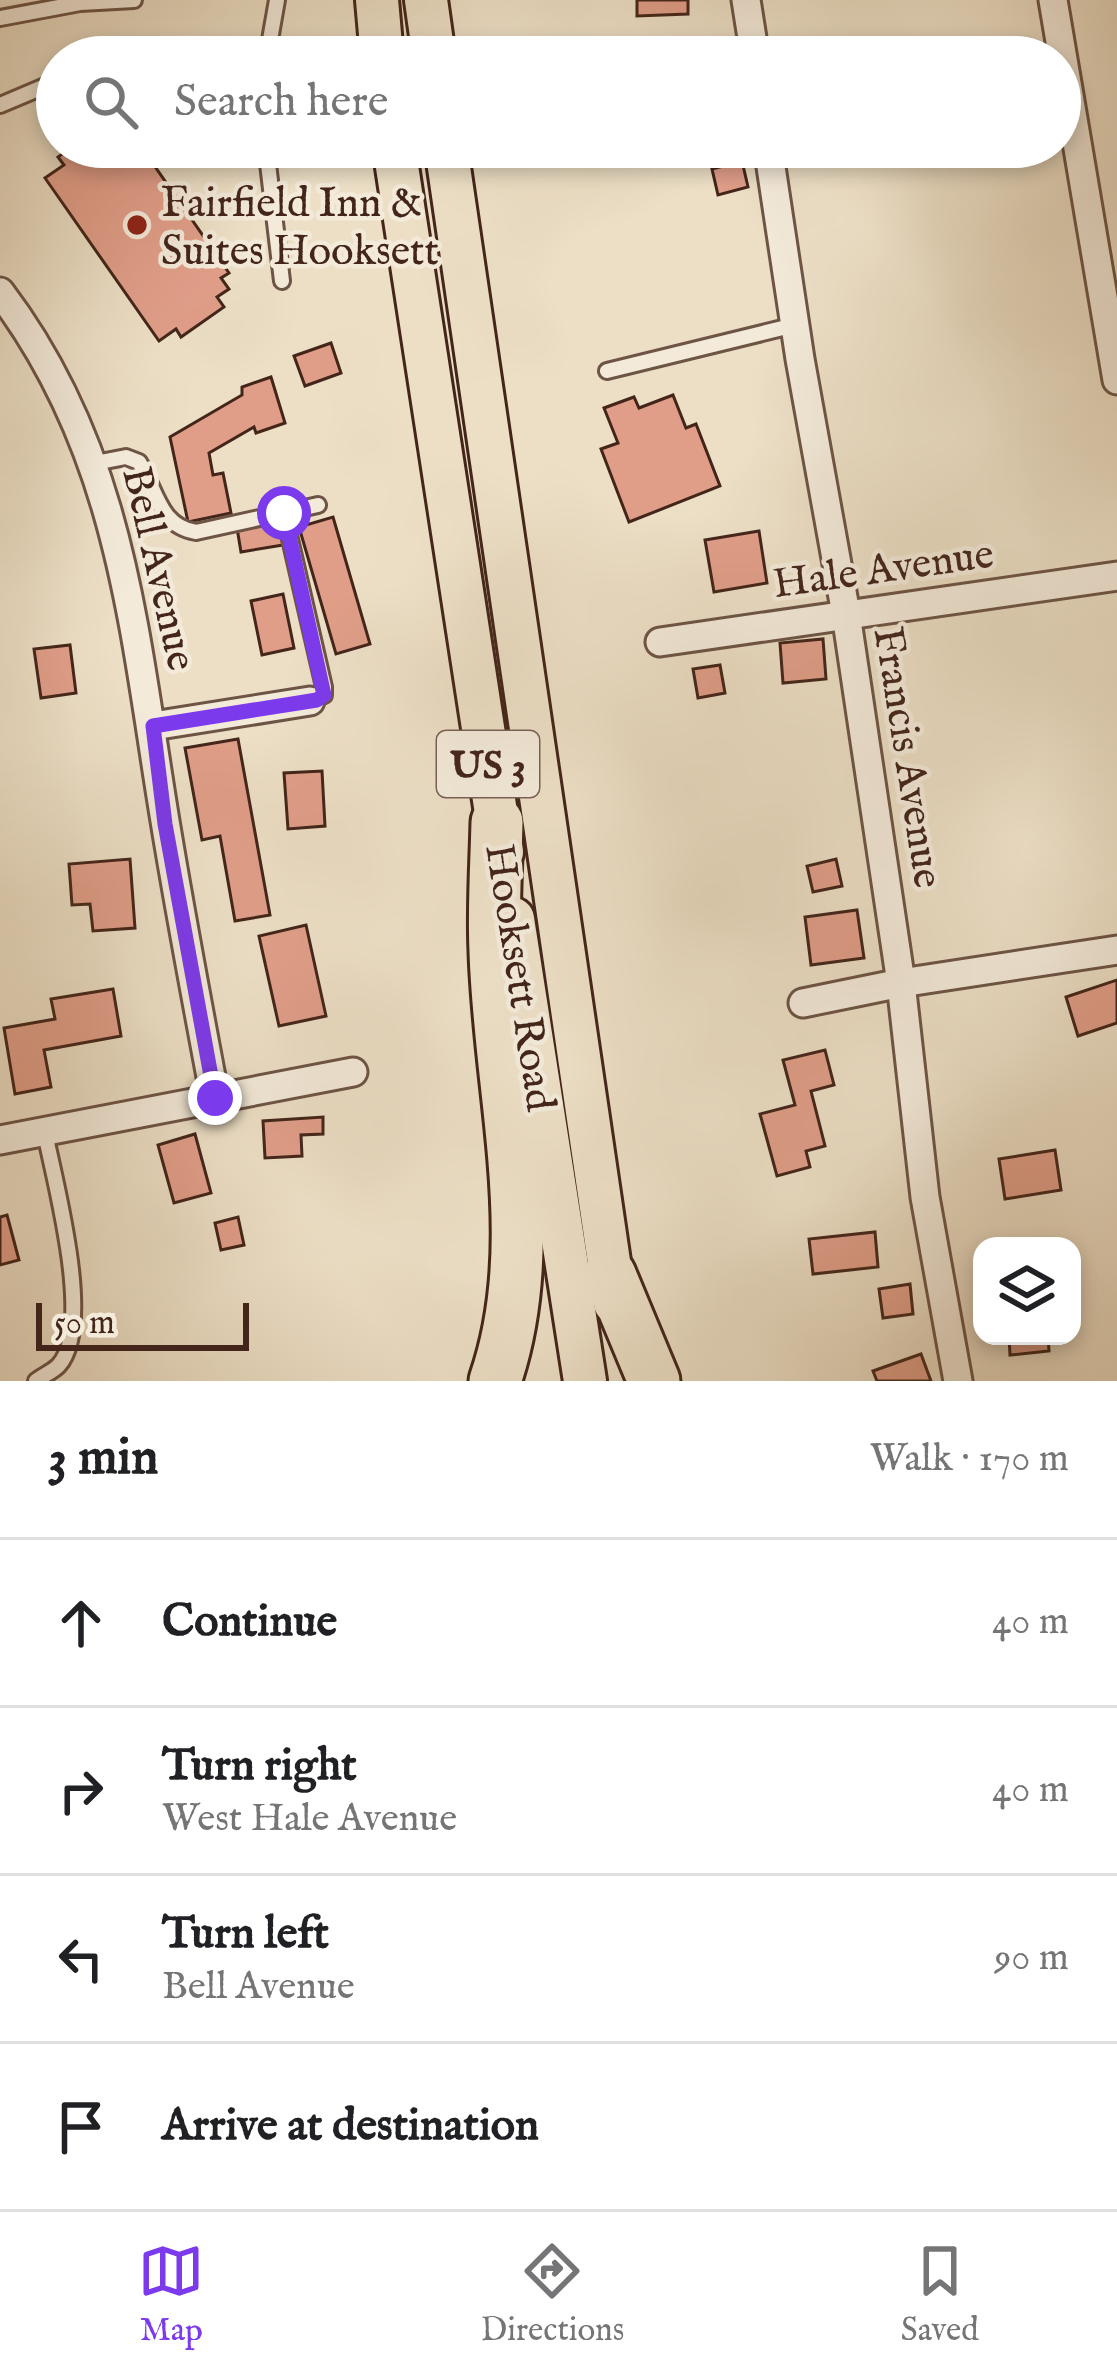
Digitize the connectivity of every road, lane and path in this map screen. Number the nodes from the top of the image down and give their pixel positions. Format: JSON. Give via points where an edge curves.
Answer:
{"nodes":[{"id":1,"x":134,"y":0,"type":"edge"},
{"id":2,"x":277,"y":0,"type":"edge"},
{"id":3,"x":377,"y":0,"type":"edge"},
{"id":4,"x":426,"y":0,"type":"edge"},
{"id":5,"x":746,"y":0,"type":"edge"},
{"id":6,"x":1053,"y":0,"type":"edge"},
{"id":7,"x":0,"y":17,"type":"edge"},
{"id":8,"x":271,"y":36,"type":"edge"},
{"id":9,"x":380,"y":36,"type":"edge"},
{"id":10,"x":431,"y":36,"type":"edge"},
{"id":11,"x":752,"y":36,"type":"edge"},
{"id":12,"x":1059,"y":36,"type":"edge"},
{"id":13,"x":36,"y":90,"type":"edge"},
{"id":14,"x":0,"y":105,"type":"edge"},
{"id":15,"x":1081,"y":166,"type":"edge"},
{"id":16,"x":269,"y":168,"type":"edge"},
{"id":17,"x":397,"y":168,"type":"edge"},
{"id":18,"x":449,"y":168,"type":"edge"},
{"id":19,"x":771,"y":168,"type":"edge"},
{"id":20,"x":282,"y":281,"type":"dead end"},
{"id":21,"x":0,"y":292,"type":"edge"},
{"id":22,"x":795,"y":325,"type":"junction"},
{"id":23,"x":607,"y":371,"type":"dead end"},
{"id":24,"x":1117,"y":380,"type":"edge"},
{"id":25,"x":95,"y":464,"type":"junction"},
{"id":26,"x":318,"y":506,"type":"dead end"},
{"id":27,"x":284,"y":513,"type":"junction"},
{"id":28,"x":1117,"y":576,"type":"edge"},
{"id":29,"x":846,"y":614,"type":"junction"},
{"id":30,"x":660,"y":643,"type":"dead end"},
{"id":31,"x":310,"y":701,"type":"joint"},
{"id":32,"x":153,"y":726,"type":"junction"},
{"id":33,"x":497,"y":822,"type":"junction"},
{"id":34,"x":1117,"y":950,"type":"edge"},
{"id":35,"x":901,"y":983,"type":"junction"},
{"id":36,"x":802,"y":1003,"type":"dead end"},
{"id":37,"x":353,"y":1072,"type":"dead end"},
{"id":38,"x":215,"y":1098,"type":"junction"},
{"id":39,"x":45,"y":1133,"type":"junction"},
{"id":40,"x":0,"y":1140,"type":"edge"},
{"id":41,"x":610,"y":1275,"type":"junction"},
{"id":42,"x":36,"y":1381,"type":"edge"},
{"id":43,"x":495,"y":1381,"type":"edge"},
{"id":44,"x":585,"y":1381,"type":"edge"},
{"id":45,"x":627,"y":1381,"type":"edge"},
{"id":46,"x":654,"y":1381,"type":"edge"},
{"id":47,"x":958,"y":1381,"type":"edge"}],
"edges":[{"from":1,"to":7,"type":"lane"},
{"from":2,"to":8,"type":"lane"},
{"from":3,"to":9,"type":"main road"},
{"from":4,"to":10,"type":"main road"},
{"from":5,"to":11,"type":"street"},
{"from":6,"to":12,"type":"street"},
{"from":13,"to":14,"type":"lane"},
{"from":15,"to":24,"type":"street"},
{"from":16,"to":20,"type":"lane"},
{"from":17,"to":33,"type":"main road","name":"Hooksett Road","number":"US 3"},
{"from":18,"to":41,"type":"main road","name":"Hooksett Road","number":"US 3"},
{"from":19,"to":22,"type":"street","name":"Francis Avenue"},
{"from":21,"to":25,"type":"street","name":"Bell Avenue","via":[[31,332]]},
{"from":22,"to":23,"type":"lane"},
{"from":22,"to":29,"type":"street","name":"Francis Avenue"},
{"from":25,"to":27,"type":"lane","via":[[139,462],[179,529]]},
{"from":25,"to":32,"type":"street","name":"Bell Avenue"},
{"from":26,"to":27,"type":"lane"},
{"from":27,"to":31,"type":"lane","via":[[323,687],[324,695]]},
{"from":28,"to":29,"type":"street","name":"Hale Avenue"},
{"from":29,"to":30,"type":"street","name":"Hale Avenue"},
{"from":29,"to":35,"type":"street","name":"Francis Avenue"},
{"from":31,"to":32,"type":"street"},
{"from":32,"to":38,"type":"street","name":"Bell Avenue"},
{"from":33,"to":43,"type":"highway","via":[[494,951],[520,1247]]},
{"from":33,"to":44,"type":"main road","name":"Hooksett Road","number":"US 3"},
{"from":34,"to":35,"type":"street"},
{"from":35,"to":36,"type":"street"},
{"from":35,"to":47,"type":"street","name":"Francis Avenue","via":[[925,1197]]},
{"from":37,"to":38,"type":"street"},
{"from":38,"to":39,"type":"street"},
{"from":39,"to":40,"type":"street"},
{"from":39,"to":42,"type":"lane","via":[[75,1320],[61,1364]]},
{"from":41,"to":45,"type":"main road","name":"Hooksett Road","number":"US 3"},
{"from":41,"to":46,"type":"highway"}]}
